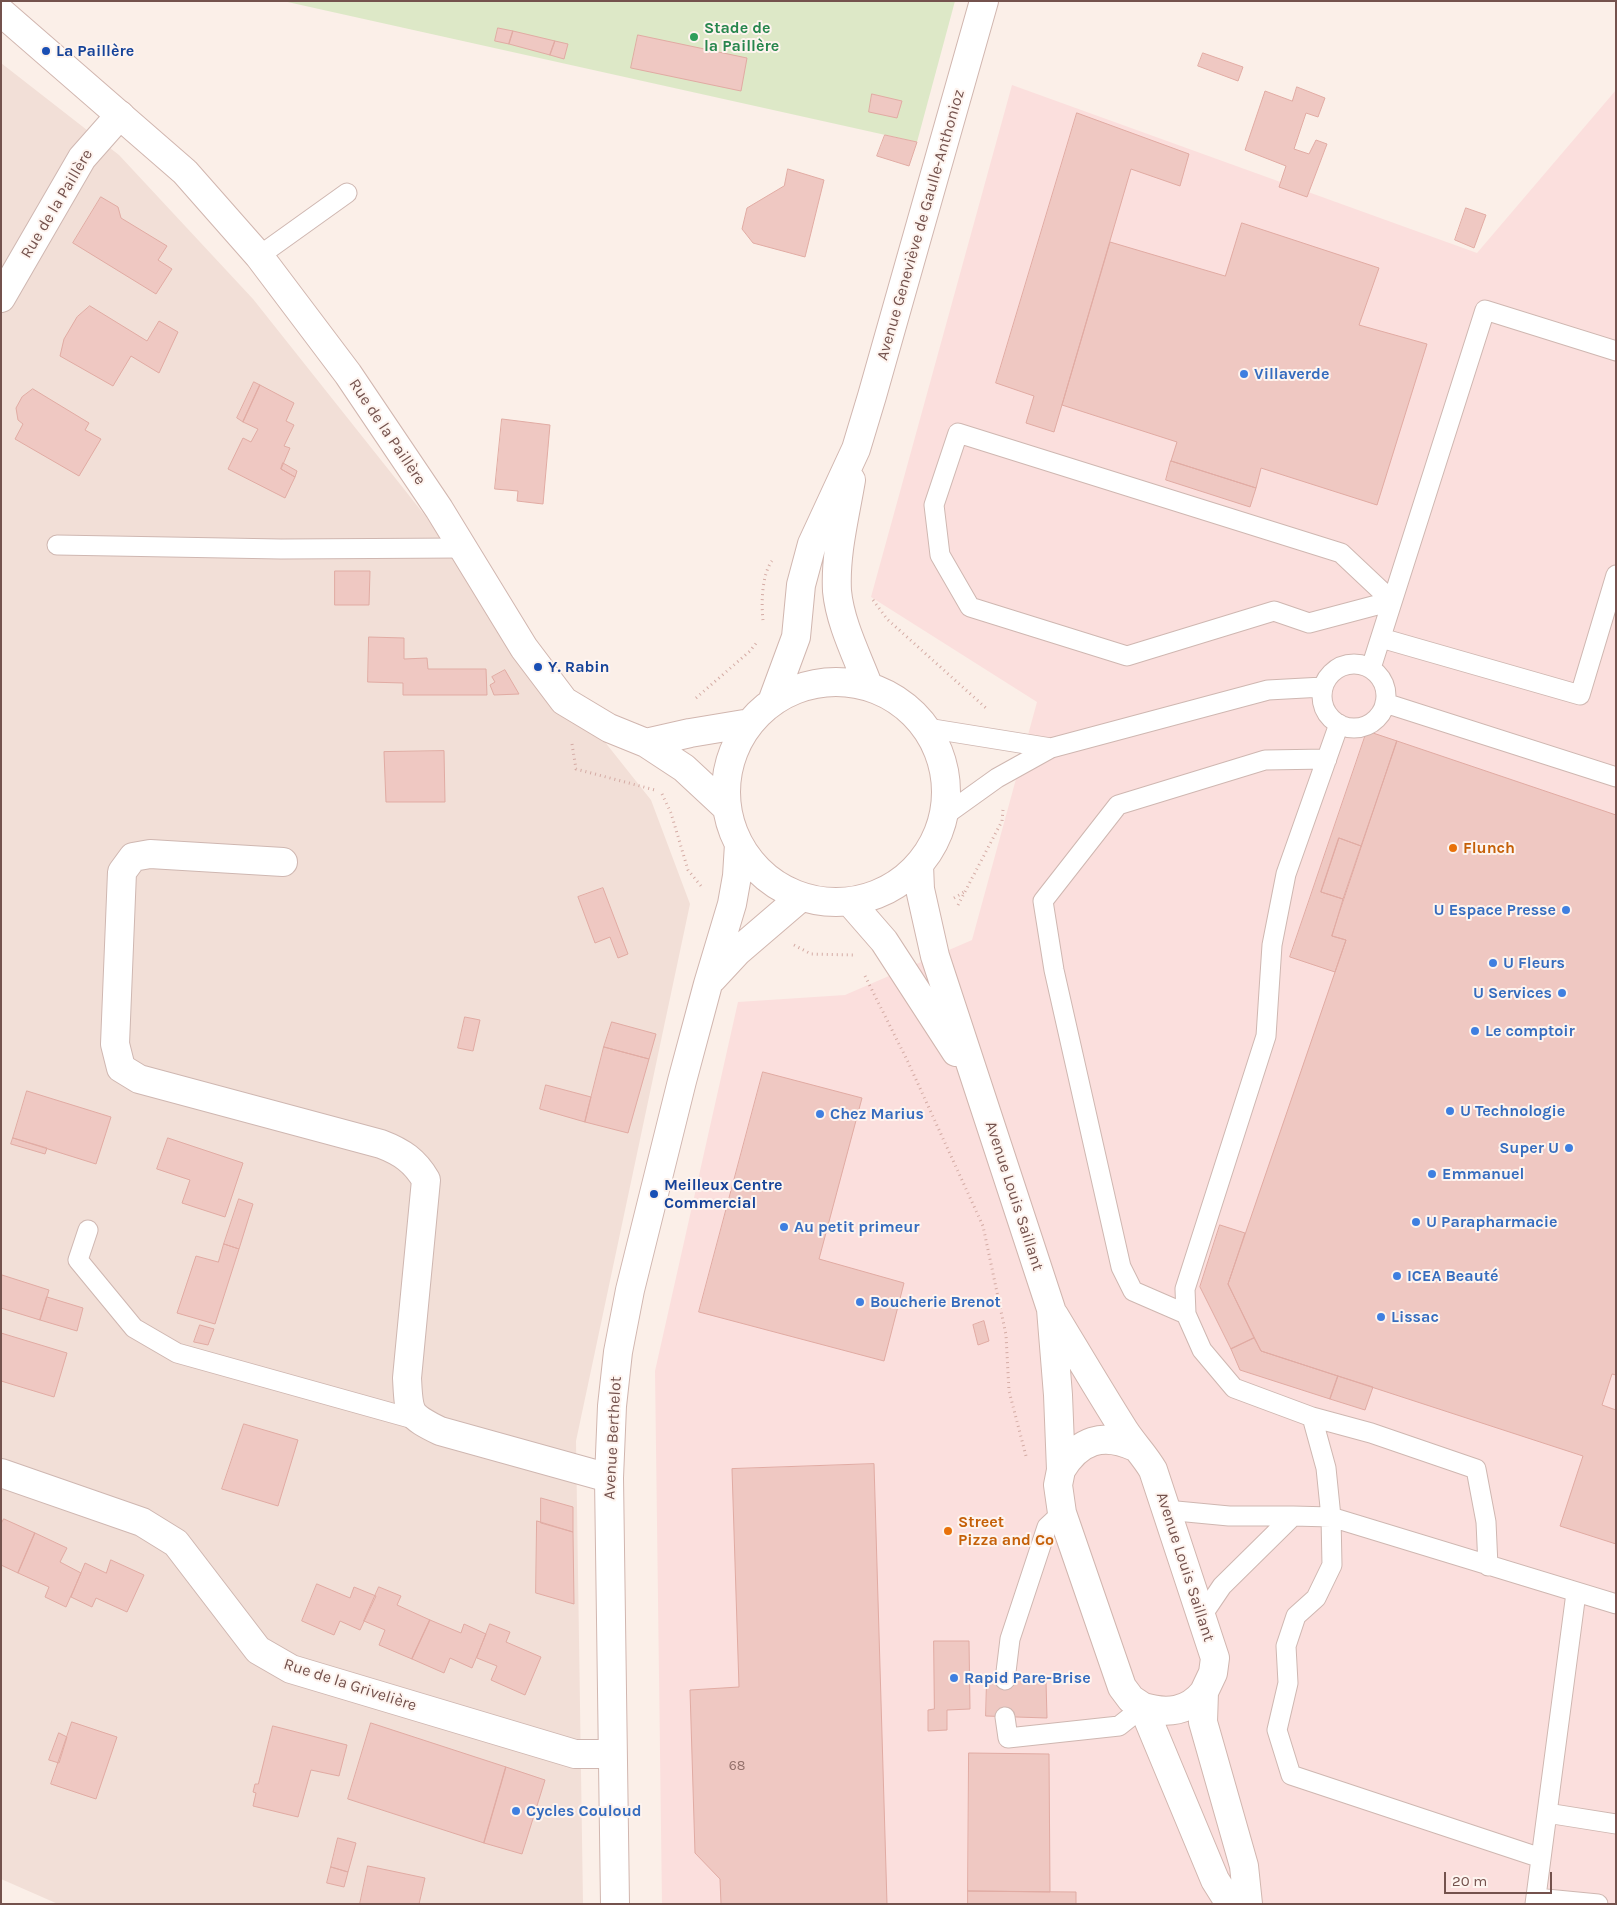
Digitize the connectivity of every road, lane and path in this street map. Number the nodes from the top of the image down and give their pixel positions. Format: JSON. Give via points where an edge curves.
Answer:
{"nodes":[{"id":1,"x":984,"y":1,"type":"edge"},
{"id":2,"x":1,"y":12,"type":"edge"},
{"id":3,"x":120,"y":115,"type":"junction"},
{"id":4,"x":347,"y":193,"type":"dead end"},
{"id":5,"x":259,"y":256,"type":"junction"},
{"id":6,"x":1,"y":298,"type":"edge"},
{"id":7,"x":1616,"y":351,"type":"edge"},
{"id":8,"x":856,"y":449,"type":"junction"},
{"id":9,"x":58,"y":545,"type":"dead end"},
{"id":10,"x":463,"y":548,"type":"junction"},
{"id":11,"x":1616,"y":575,"type":"edge"},
{"id":12,"x":1392,"y":601,"type":"junction"},
{"id":13,"x":1381,"y":638,"type":"junction"},
{"id":14,"x":1371,"y":668,"type":"junction"},
{"id":15,"x":868,"y":686,"type":"junction"},
{"id":16,"x":1323,"y":687,"type":"junction"},
{"id":17,"x":564,"y":701,"type":"junction"},
{"id":18,"x":772,"y":702,"type":"junction"},
{"id":19,"x":1386,"y":703,"type":"junction"},
{"id":20,"x":750,"y":723,"type":"junction"},
{"id":21,"x":1339,"y":724,"type":"junction"},
{"id":22,"x":927,"y":728,"type":"junction"},
{"id":23,"x":646,"y":743,"type":"junction"},
{"id":24,"x":1050,"y":748,"type":"junction"},
{"id":25,"x":1327,"y":759,"type":"junction"},
{"id":26,"x":1616,"y":777,"type":"edge"},
{"id":27,"x":727,"y":808,"type":"junction"},
{"id":28,"x":671,"y":813,"type":"dead end"},
{"id":29,"x":944,"y":816,"type":"junction"},
{"id":30,"x":739,"y":844,"type":"junction"},
{"id":31,"x":283,"y":862,"type":"dead end"},
{"id":32,"x":920,"y":865,"type":"junction"},
{"id":33,"x":801,"y":897,"type":"junction"},
{"id":34,"x":850,"y":902,"type":"junction"},
{"id":35,"x":795,"y":946,"type":"dead end"},
{"id":36,"x":854,"y":955,"type":"dead end"},
{"id":37,"x":708,"y":984,"type":"junction"},
{"id":38,"x":976,"y":1082,"type":"junction"},
{"id":39,"x":88,"y":1230,"type":"dead end"},
{"id":40,"x":1051,"y":1309,"type":"junction"},
{"id":41,"x":1186,"y":1314,"type":"junction"},
{"id":42,"x":1312,"y":1417,"type":"junction"},
{"id":43,"x":417,"y":1420,"type":"junction"},
{"id":44,"x":1135,"y":1447,"type":"junction"},
{"id":45,"x":1061,"y":1470,"type":"junction"},
{"id":46,"x":1,"y":1473,"type":"edge"},
{"id":47,"x":608,"y":1478,"type":"junction"},
{"id":48,"x":1166,"y":1510,"type":"junction"},
{"id":49,"x":1062,"y":1513,"type":"junction"},
{"id":50,"x":1293,"y":1516,"type":"junction"},
{"id":51,"x":1332,"y":1517,"type":"junction"},
{"id":52,"x":1488,"y":1566,"type":"junction"},
{"id":53,"x":1576,"y":1593,"type":"junction"},
{"id":54,"x":1616,"y":1604,"type":"edge"},
{"id":55,"x":1201,"y":1618,"type":"junction"},
{"id":56,"x":1005,"y":1680,"type":"dead end"},
{"id":57,"x":1204,"y":1692,"type":"junction"},
{"id":58,"x":1143,"y":1707,"type":"junction"},
{"id":59,"x":1005,"y":1716,"type":"dead end"},
{"id":60,"x":612,"y":1754,"type":"junction"},
{"id":61,"x":1547,"y":1813,"type":"junction"},
{"id":62,"x":1616,"y":1824,"type":"edge"},
{"id":63,"x":1541,"y":1858,"type":"junction"},
{"id":64,"x":1535,"y":1901,"type":"edge"},
{"id":65,"x":615,"y":1904,"type":"edge"},
{"id":66,"x":1230,"y":1904,"type":"edge"},
{"id":67,"x":1248,"y":1904,"type":"edge"},
{"id":68,"x":1598,"y":1904,"type":"edge"}],
"edges":[{"from":1,"to":8,"type":"main road","name":"Avenue Geneviève de Gaulle-Anthonioz"},
{"from":2,"to":3,"type":"main road","name":"Rue de la Paillère"},
{"from":3,"to":5,"type":"main road","name":"Rue de la Paillère","via":[[184,172]]},
{"from":3,"to":6,"type":"main road","name":"Rue de la Paillère","via":[[82,158]]},
{"from":4,"to":5,"type":"lane"},
{"from":5,"to":10,"type":"main road","name":"Rue de la Paillère","via":[[348,374]]},
{"from":7,"to":12,"type":"lane","via":[[1485,310]]},
{"from":8,"to":15,"type":"main road","name":"Avenue Geneviève de Gaulle-Anthonioz","via":[[839,557],[838,592],[844,623]]},
{"from":8,"to":18,"type":"main road","name":"Avenue Geneviève de Gaulle-Anthonioz","via":[[812,544],[801,585],[796,637]]},
{"from":9,"to":10,"type":"lane"},
{"from":10,"to":17,"type":"main road","name":"Rue de la Paillère","via":[[524,648]]},
{"from":11,"to":13,"type":"lane","via":[[1580,695]]},
{"from":12,"to":12,"type":"lane","via":[[1341,553],[958,433],[934,505],[940,555],[970,607],[1127,656],[1274,611],[1308,623]]},
{"from":12,"to":13,"type":"lane"},
{"from":13,"to":14,"type":"lane"},
{"from":14,"to":16,"type":"lane","via":[[1352,663],[1343,666],[1334,671]]},
{"from":14,"to":19,"type":"lane","via":[[1384,684]]},
{"from":15,"to":18,"type":"main road","via":[[844,681],[818,683],[794,690]]},
{"from":15,"to":22,"type":"main road","via":[[891,695]]},
{"from":16,"to":21,"type":"lane","via":[[1325,709]]},
{"from":16,"to":24,"type":"lane","via":[[1268,690]]},
{"from":17,"to":23,"type":"main road","name":"Rue de la Paillère","via":[[609,728]]},
{"from":17,"to":28,"type":"path","via":[[576,769],[660,791]]},
{"from":18,"to":20,"type":"main road"},
{"from":19,"to":21,"type":"lane","via":[[1376,720],[1368,725],[1358,728]]},
{"from":19,"to":26,"type":"lane"},
{"from":20,"to":23,"type":"main road"},
{"from":20,"to":27,"type":"main road","via":[[735,748],[727,778]]},
{"from":21,"to":25,"type":"lane"},
{"from":22,"to":24,"type":"lane"},
{"from":22,"to":29,"type":"main road","via":[[941,756],[946,786]]},
{"from":23,"to":27,"type":"main road","name":"Rue de la Paillère","via":[[684,768]]},
{"from":24,"to":29,"type":"lane","via":[[997,778]]},
{"from":25,"to":41,"type":"lane","via":[[1286,874],[1272,945],[1266,1036],[1184,1289]]},
{"from":25,"to":41,"type":"lane","via":[[1265,760],[1118,805],[1043,901],[1054,970],[1121,1267],[1133,1291]]},
{"from":27,"to":30,"type":"main road"},
{"from":29,"to":32,"type":"main road","via":[[935,842]]},
{"from":30,"to":33,"type":"main road","via":[[755,867],[776,885]]},
{"from":30,"to":37,"type":"main road","name":"Avenue Berthelot","via":[[732,904]]},
{"from":31,"to":43,"type":"main road","via":[[150,854],[133,856],[122,872],[116,1044],[119,1060],[121,1068],[139,1079],[381,1144],[418,1165],[426,1180],[407,1378],[409,1409]]},
{"from":32,"to":34,"type":"main road","via":[[900,883]]},
{"from":32,"to":38,"type":"main road","name":"Avenue Louis Saillant","via":[[920,889],[935,956]]},
{"from":33,"to":34,"type":"main road","via":[[825,902]]},
{"from":33,"to":37,"type":"main road","name":"Avenue Berthelot","via":[[738,951]]},
{"from":34,"to":38,"type":"main road","name":"Avenue Louis Saillant","via":[[884,941]]},
{"from":35,"to":36,"type":"path","via":[[811,954]]},
{"from":37,"to":47,"type":"main road","name":"Avenue Berthelot","via":[[630,1290],[618,1352]]},
{"from":38,"to":40,"type":"main road","name":"Avenue Louis Saillant"},
{"from":39,"to":43,"type":"lane","via":[[78,1260],[134,1328],[177,1353]]},
{"from":40,"to":44,"type":"main road","name":"Avenue Louis Saillant"},
{"from":40,"to":45,"type":"main road","name":"Avenue Louis Saillant"},
{"from":41,"to":42,"type":"lane","via":[[1202,1350],[1234,1388]]},
{"from":42,"to":51,"type":"lane","via":[[1326,1468]]},
{"from":42,"to":52,"type":"lane","via":[[1371,1433],[1476,1469],[1486,1522]]},
{"from":43,"to":47,"type":"main road","via":[[449,1434]]},
{"from":44,"to":45,"type":"main road","name":"Avenue Louis Saillant","via":[[1107,1438],[1093,1441],[1068,1457]]},
{"from":44,"to":48,"type":"main road","name":"Avenue Louis Saillant","via":[[1154,1470]]},
{"from":45,"to":49,"type":"main road","name":"Avenue Louis Saillant","via":[[1058,1485]]},
{"from":46,"to":60,"type":"main road","name":"Rue de la Grivelière","via":[[142,1522],[176,1543],[258,1650],[291,1669],[575,1754]]},
{"from":47,"to":60,"type":"main road","name":"Avenue Berthelot"},
{"from":48,"to":50,"type":"lane","via":[[1228,1516]]},
{"from":48,"to":55,"type":"main road","name":"Avenue Louis Saillant"},
{"from":49,"to":56,"type":"lane","via":[[1047,1527],[1010,1639]]},
{"from":49,"to":58,"type":"main road","name":"Avenue Louis Saillant","via":[[1122,1687]]},
{"from":50,"to":51,"type":"lane"},
{"from":50,"to":55,"type":"lane","via":[[1222,1586]]},
{"from":51,"to":52,"type":"lane"},
{"from":51,"to":63,"type":"lane","via":[[1332,1565],[1316,1598],[1296,1616],[1286,1646],[1288,1683],[1277,1730],[1291,1775]]},
{"from":52,"to":53,"type":"lane"},
{"from":53,"to":54,"type":"lane"},
{"from":53,"to":61,"type":"lane"},
{"from":55,"to":57,"type":"main road","name":"Avenue Louis Saillant","via":[[1215,1658],[1214,1673]]},
{"from":57,"to":58,"type":"main road","name":"Avenue Louis Saillant","via":[[1187,1707],[1172,1711]]},
{"from":57,"to":67,"type":"main road","name":"Avenue Louis Saillant","via":[[1203,1722],[1244,1866]]},
{"from":58,"to":59,"type":"lane","via":[[1119,1726],[1008,1738]]},
{"from":58,"to":66,"type":"main road","name":"Avenue Louis Saillant","via":[[1214,1880]]},
{"from":60,"to":65,"type":"main road","name":"Avenue Berthelot"},
{"from":61,"to":62,"type":"lane"},
{"from":61,"to":63,"type":"lane"},
{"from":63,"to":64,"type":"lane"},
{"from":64,"to":68,"type":"lane"}]}
